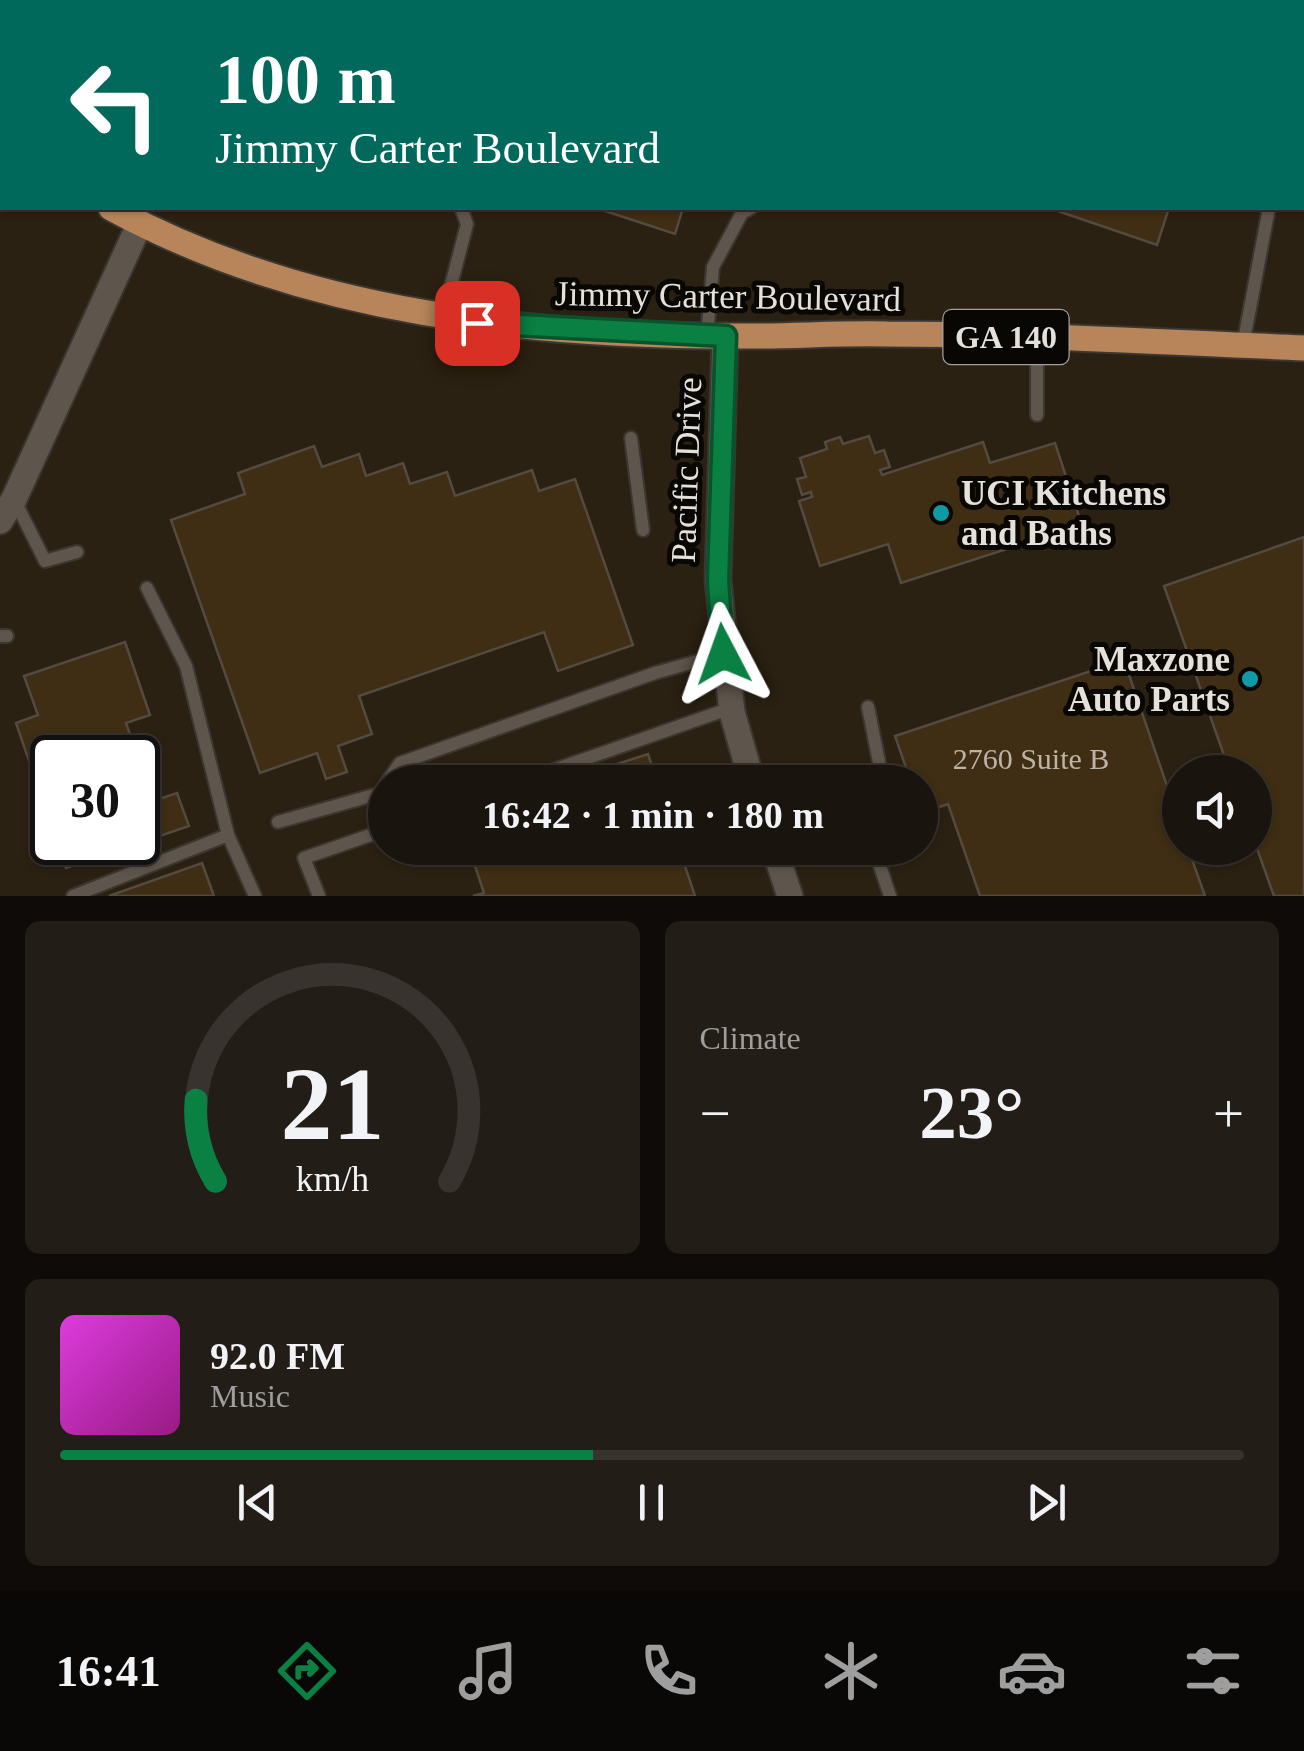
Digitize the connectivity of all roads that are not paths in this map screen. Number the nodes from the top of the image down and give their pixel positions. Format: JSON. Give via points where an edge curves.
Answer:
{"nodes":[{"id":1,"x":462,"y":210,"type":"edge"},
{"id":2,"x":747,"y":210,"type":"edge"},
{"id":3,"x":1269,"y":210,"type":"edge"},
{"id":4,"x":143,"y":215,"type":"edge"},
{"id":5,"x":442,"y":317,"type":"junction"},
{"id":6,"x":716,"y":336,"type":"junction"},
{"id":7,"x":1037,"y":338,"type":"junction"},
{"id":8,"x":1243,"y":345,"type":"junction"},
{"id":9,"x":1304,"y":348,"type":"edge"},
{"id":10,"x":1037,"y":415,"type":"dead end"},
{"id":11,"x":631,"y":438,"type":"dead end"},
{"id":12,"x":14,"y":499,"type":"junction"},
{"id":13,"x":0,"y":521,"type":"edge"},
{"id":14,"x":643,"y":530,"type":"dead end"},
{"id":15,"x":77,"y":552,"type":"dead end"},
{"id":16,"x":147,"y":588,"type":"dead end"},
{"id":17,"x":723,"y":654,"type":"junction"},
{"id":18,"x":868,"y":707,"type":"dead end"},
{"id":19,"x":731,"y":708,"type":"junction"},
{"id":20,"x":398,"y":765,"type":"edge"},
{"id":21,"x":568,"y":765,"type":"edge"},
{"id":22,"x":747,"y":765,"type":"edge"},
{"id":23,"x":880,"y":765,"type":"edge"},
{"id":24,"x":368,"y":797,"type":"edge"},
{"id":25,"x":278,"y":822,"type":"dead end"},
{"id":26,"x":228,"y":835,"type":"junction"},
{"id":27,"x":368,"y":836,"type":"edge"},
{"id":28,"x":780,"y":865,"type":"edge"},
{"id":29,"x":880,"y":865,"type":"edge"},
{"id":30,"x":72,"y":896,"type":"edge"},
{"id":31,"x":255,"y":896,"type":"edge"},
{"id":32,"x":319,"y":896,"type":"edge"},
{"id":33,"x":790,"y":896,"type":"edge"},
{"id":34,"x":890,"y":896,"type":"edge"}],
"edges":[{"from":1,"to":5,"type":"lane","via":[[467,224]]},
{"from":2,"to":6,"type":"lane","via":[[713,267]]},
{"from":3,"to":8,"type":"lane"},
{"from":4,"to":5,"type":"main road","name":"Jimmy Carter Boulevard","number":"GA 140","via":[[196,250],[326,293]]},
{"from":4,"to":12,"type":"street"},
{"from":5,"to":6,"type":"main road","name":"Jimmy Carter Boulevard","number":"GA 140"},
{"from":6,"to":7,"type":"main road","name":"Jimmy Carter Boulevard","number":"GA 140"},
{"from":6,"to":17,"type":"street","name":"Pacific Drive"},
{"from":7,"to":8,"type":"main road","name":"Jimmy Carter Boulevard","number":"GA 140"},
{"from":7,"to":10,"type":"lane"},
{"from":8,"to":9,"type":"main road","name":"Jimmy Carter Boulevard","number":"GA 140"},
{"from":11,"to":14,"type":"lane"},
{"from":12,"to":13,"type":"street"},
{"from":12,"to":15,"type":"lane","via":[[45,560]]},
{"from":16,"to":26,"type":"lane","via":[[186,666]]},
{"from":17,"to":19,"type":"street","name":"Pacific Drive"},
{"from":17,"to":20,"type":"lane"},
{"from":18,"to":23,"type":"lane"},
{"from":19,"to":21,"type":"lane"},
{"from":19,"to":22,"type":"street","name":"Pacific Drive"},
{"from":24,"to":25,"type":"lane"},
{"from":26,"to":30,"type":"lane"},
{"from":26,"to":31,"type":"lane"},
{"from":27,"to":32,"type":"lane","via":[[304,858]]},
{"from":28,"to":33,"type":"street"},
{"from":29,"to":34,"type":"lane"}]}
